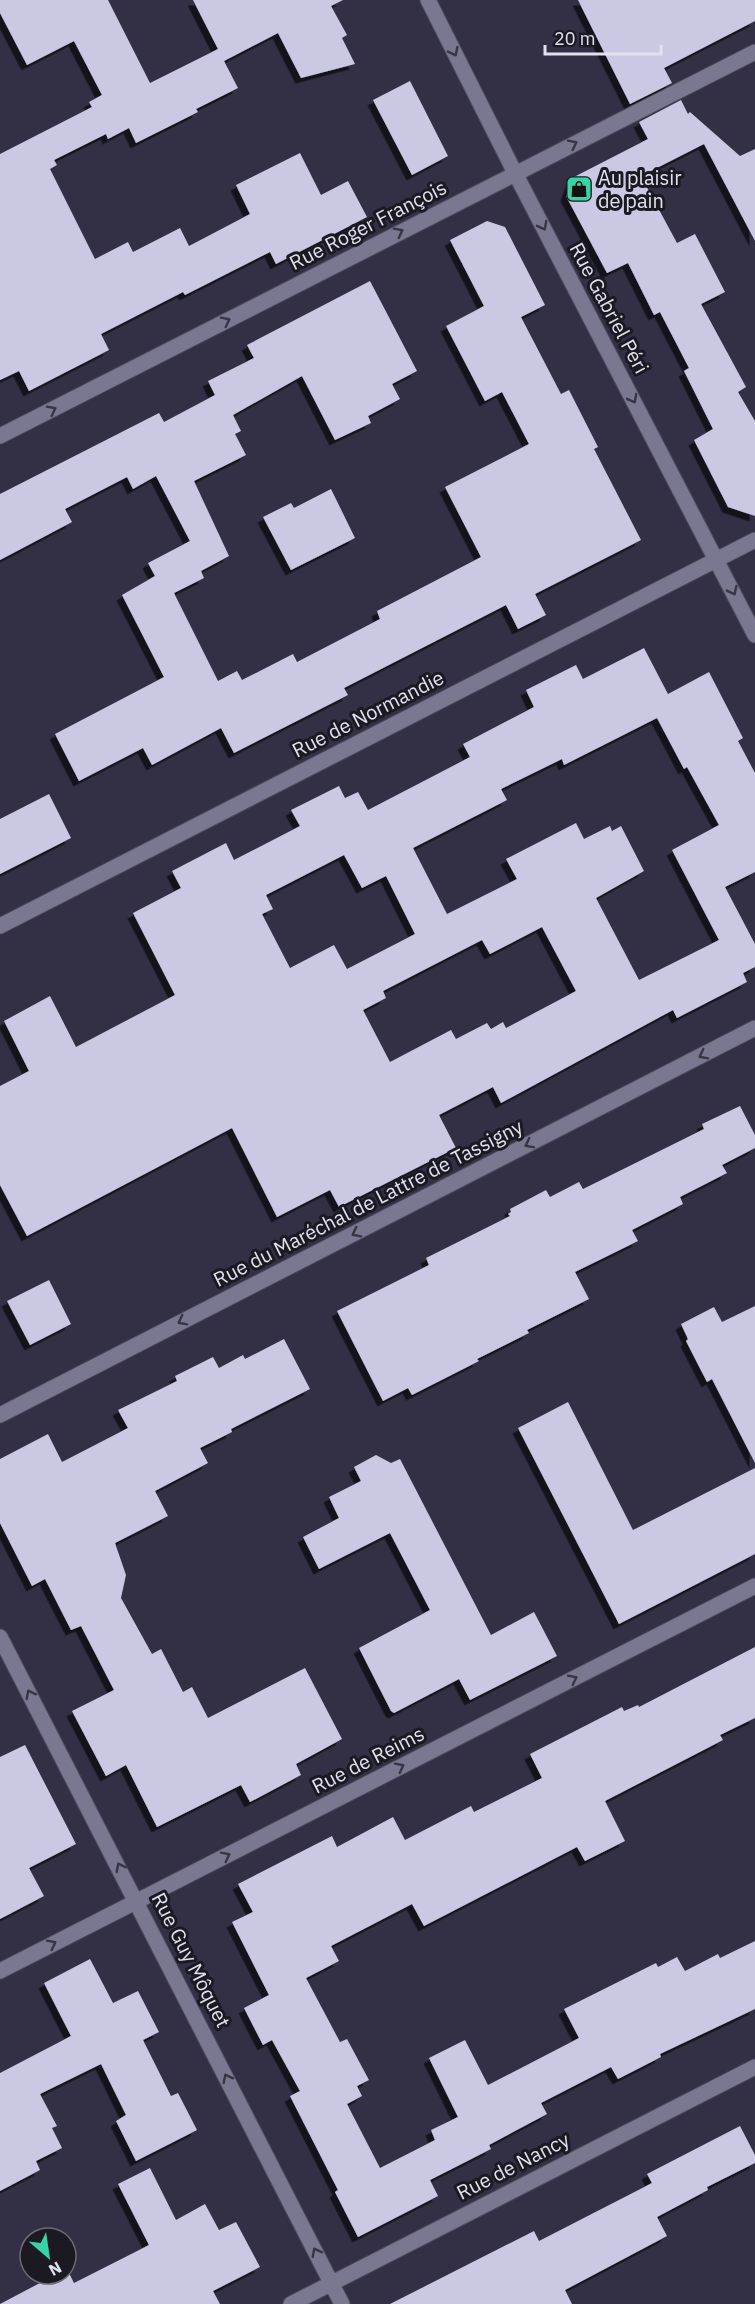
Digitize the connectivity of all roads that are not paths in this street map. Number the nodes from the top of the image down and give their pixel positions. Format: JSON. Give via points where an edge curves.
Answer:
{"nodes":[{"id":1,"x":428,"y":0,"type":"edge"},
{"id":2,"x":755,"y":52,"type":"edge"},
{"id":3,"x":515,"y":173,"type":"junction"},
{"id":4,"x":0,"y":436,"type":"edge"},
{"id":5,"x":755,"y":540,"type":"edge"},
{"id":6,"x":717,"y":560,"type":"junction"},
{"id":7,"x":755,"y":635,"type":"edge"},
{"id":8,"x":0,"y":926,"type":"edge"},
{"id":9,"x":755,"y":1028,"type":"edge"},
{"id":10,"x":0,"y":1414,"type":"edge"},
{"id":11,"x":755,"y":1587,"type":"edge"},
{"id":12,"x":0,"y":1637,"type":"edge"},
{"id":13,"x":137,"y":1901,"type":"junction"},
{"id":14,"x":0,"y":1971,"type":"edge"},
{"id":15,"x":755,"y":2067,"type":"edge"},
{"id":16,"x":331,"y":2283,"type":"junction"},
{"id":17,"x":291,"y":2304,"type":"edge"},
{"id":18,"x":342,"y":2304,"type":"edge"}],
"edges":[{"from":1,"to":3,"type":"street","name":"Rue Gabriel Péri","one_way":true},
{"from":3,"to":2,"type":"street","name":"Rue Roger François","one_way":true},
{"from":4,"to":3,"type":"street","name":"Rue Roger François","one_way":true},
{"from":3,"to":6,"type":"street","name":"Rue Gabriel Péri","one_way":true},
{"from":5,"to":6,"type":"street","name":"Rue de Normandie"},
{"from":6,"to":7,"type":"street","name":"Rue Gabriel Péri","one_way":true},
{"from":6,"to":8,"type":"street","name":"Rue de Normandie"},
{"from":9,"to":10,"type":"street","name":"Rue du Maréchal de Lattre de Tassigny","one_way":true},
{"from":13,"to":11,"type":"street","name":"Rue de Reims","one_way":true},
{"from":13,"to":12,"type":"street","name":"Rue Guy Môquet","one_way":true},
{"from":14,"to":13,"type":"street","name":"Rue de Reims","one_way":true},
{"from":16,"to":13,"type":"street","name":"Rue Guy Môquet","one_way":true},
{"from":15,"to":16,"type":"street","name":"Rue de Nancy"},
{"from":16,"to":17,"type":"street","name":"Rue de Nancy"},
{"from":16,"to":18,"type":"street","name":"Rue Guy Môquet"}]}
